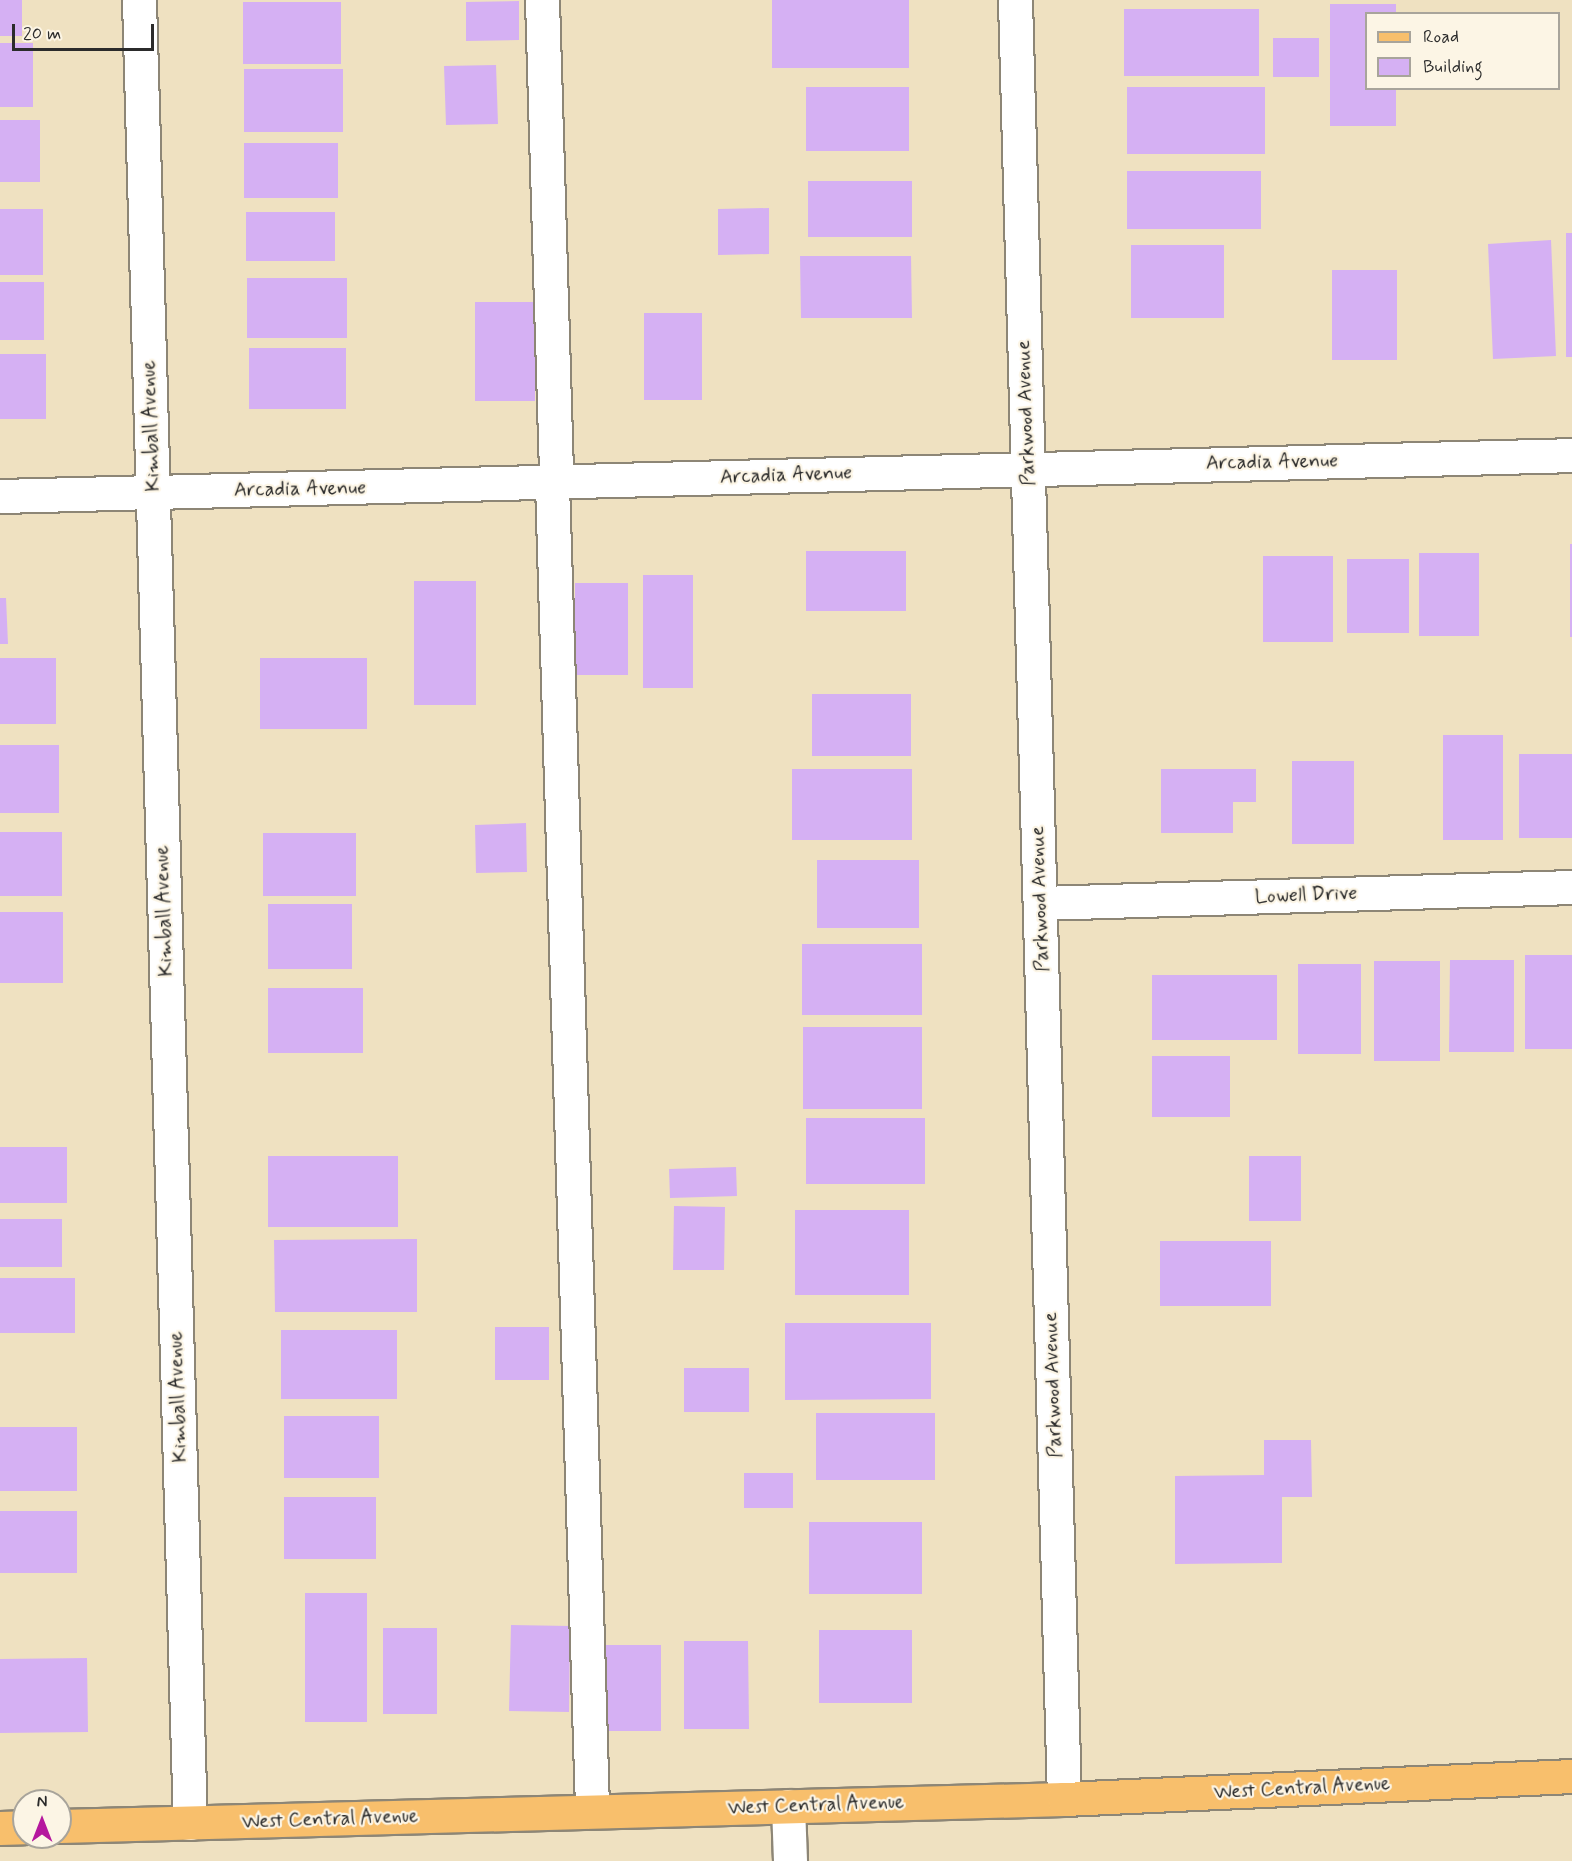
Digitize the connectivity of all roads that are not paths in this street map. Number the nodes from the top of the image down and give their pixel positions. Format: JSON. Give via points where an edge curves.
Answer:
{"nodes":[{"id":1,"x":139,"y":0,"type":"edge"},
{"id":2,"x":542,"y":0,"type":"edge"},
{"id":3,"x":1015,"y":0,"type":"edge"},
{"id":4,"x":1572,"y":454,"type":"edge"},
{"id":5,"x":1028,"y":468,"type":"junction"},
{"id":6,"x":554,"y":483,"type":"junction"},
{"id":7,"x":153,"y":492,"type":"junction"},
{"id":8,"x":0,"y":496,"type":"edge"},
{"id":9,"x":1572,"y":887,"type":"edge"},
{"id":10,"x":1040,"y":903,"type":"junction"},
{"id":11,"x":1572,"y":1776,"type":"edge"},
{"id":12,"x":1064,"y":1798,"type":"junction"},
{"id":13,"x":788,"y":1806,"type":"junction"},
{"id":14,"x":592,"y":1811,"type":"junction"},
{"id":15,"x":190,"y":1823,"type":"junction"},
{"id":16,"x":72,"y":1826,"type":"edge"},
{"id":17,"x":789,"y":1861,"type":"edge"}],
"edges":[{"from":1,"to":7,"type":"street","name":"Kimball Avenue"},
{"from":2,"to":6,"type":"street"},
{"from":3,"to":5,"type":"street","name":"Parkwood Avenue"},
{"from":4,"to":5,"type":"street","name":"Arcadia Avenue"},
{"from":5,"to":6,"type":"street","name":"Arcadia Avenue"},
{"from":5,"to":10,"type":"street","name":"Parkwood Avenue"},
{"from":6,"to":7,"type":"street","name":"Arcadia Avenue"},
{"from":6,"to":14,"type":"street"},
{"from":7,"to":8,"type":"street","name":"Arcadia Avenue"},
{"from":7,"to":15,"type":"street","name":"Kimball Avenue"},
{"from":9,"to":10,"type":"street","name":"Lowell Drive"},
{"from":10,"to":12,"type":"street","name":"Parkwood Avenue"},
{"from":11,"to":12,"type":"main road","name":"West Central Avenue"},
{"from":12,"to":13,"type":"main road","name":"West Central Avenue"},
{"from":13,"to":14,"type":"main road","name":"West Central Avenue"},
{"from":13,"to":17,"type":"street"},
{"from":14,"to":15,"type":"main road","name":"West Central Avenue"},
{"from":15,"to":16,"type":"main road","name":"West Central Avenue"}]}
